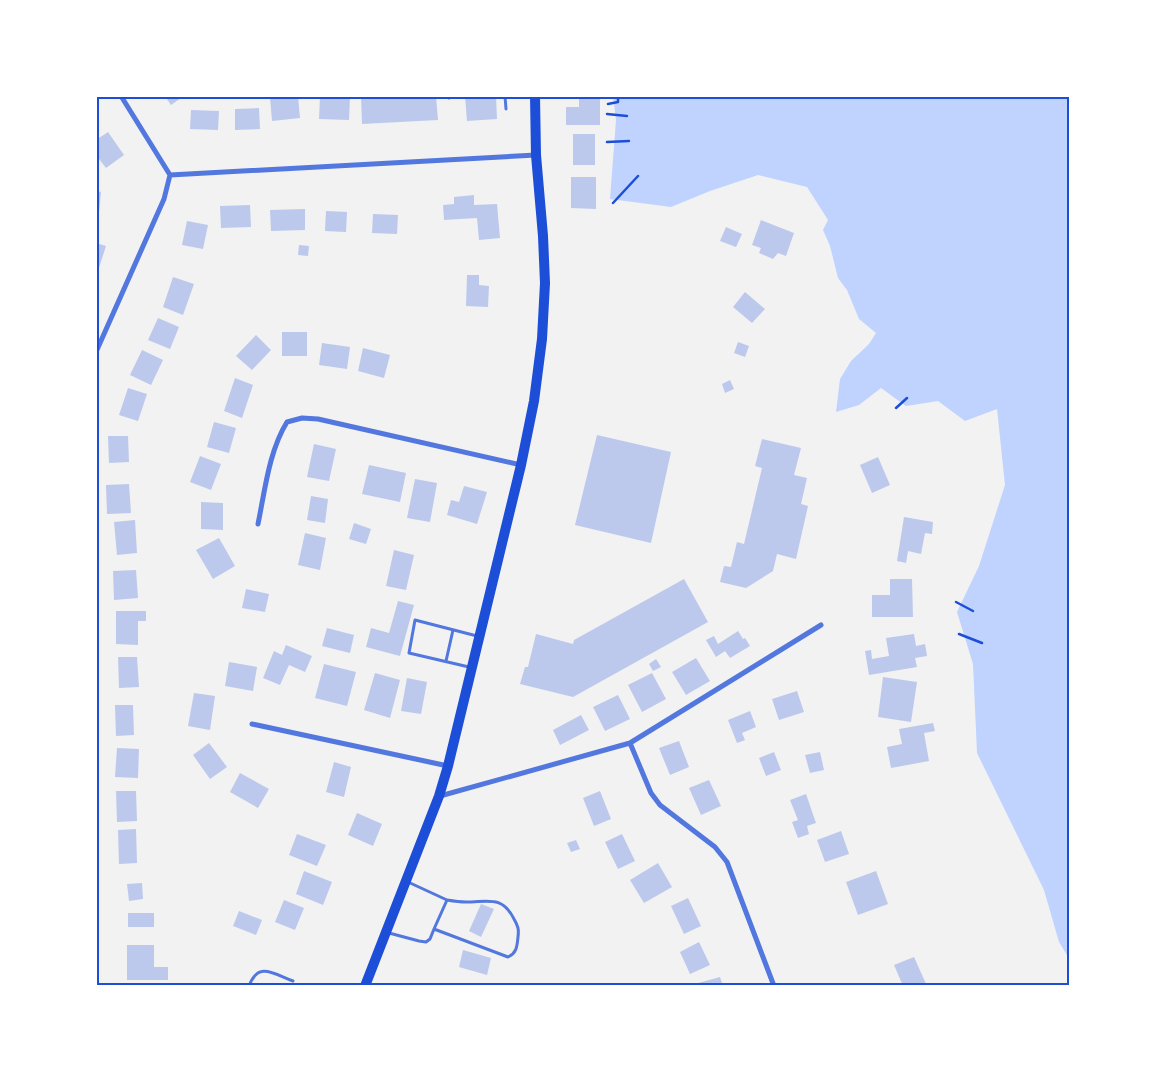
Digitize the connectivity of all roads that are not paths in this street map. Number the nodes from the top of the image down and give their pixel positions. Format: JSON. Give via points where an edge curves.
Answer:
{"nodes":[{"id":1,"x":121,"y":96,"type":"edge"},
{"id":2,"x":505,"y":96,"type":"edge"},
{"id":3,"x":535,"y":96,"type":"edge"},
{"id":4,"x":506,"y":109,"type":"dead end"},
{"id":5,"x":536,"y":155,"type":"junction"},
{"id":6,"x":170,"y":175,"type":"junction"},
{"id":7,"x":96,"y":352,"type":"edge"},
{"id":8,"x":520,"y":465,"type":"junction"},
{"id":9,"x":258,"y":524,"type":"dead end"},
{"id":10,"x":821,"y":625,"type":"dead end"},
{"id":11,"x":454,"y":630,"type":"junction"},
{"id":12,"x":480,"y":636,"type":"junction"},
{"id":13,"x":446,"y":662,"type":"junction"},
{"id":14,"x":472,"y":668,"type":"junction"},
{"id":15,"x":252,"y":724,"type":"dead end"},
{"id":16,"x":630,"y":742,"type":"junction"},
{"id":17,"x":448,"y":766,"type":"junction"},
{"id":18,"x":439,"y":796,"type":"junction"},
{"id":19,"x":406,"y":881,"type":"junction"},
{"id":20,"x":446,"y":900,"type":"junction"},
{"id":21,"x":434,"y":930,"type":"junction"},
{"id":22,"x":386,"y":932,"type":"junction"},
{"id":23,"x":293,"y":981,"type":"dead end"},
{"id":24,"x":249,"y":986,"type":"edge"},
{"id":25,"x":365,"y":986,"type":"edge"},
{"id":26,"x":774,"y":986,"type":"edge"}],
"edges":[{"from":1,"to":6,"type":"street"},
{"from":2,"to":4,"type":"lane"},
{"from":3,"to":5,"type":"main road"},
{"from":5,"to":6,"type":"street"},
{"from":5,"to":8,"type":"main road","via":[[545,283],[534,401]]},
{"from":6,"to":7,"type":"street","via":[[164,199]]},
{"from":8,"to":9,"type":"street","via":[[302,418],[287,422],[280,433]]},
{"from":8,"to":12,"type":"main road"},
{"from":10,"to":16,"type":"street"},
{"from":11,"to":12,"type":"lane"},
{"from":11,"to":13,"type":"lane"},
{"from":11,"to":13,"type":"lane","via":[[415,620],[409,653]]},
{"from":12,"to":14,"type":"main road"},
{"from":13,"to":14,"type":"lane"},
{"from":14,"to":17,"type":"main road"},
{"from":15,"to":17,"type":"street"},
{"from":16,"to":18,"type":"street"},
{"from":16,"to":26,"type":"street","via":[[651,792],[660,805],[704,838],[727,862]]},
{"from":17,"to":18,"type":"main road"},
{"from":18,"to":19,"type":"main road"},
{"from":19,"to":20,"type":"lane"},
{"from":19,"to":22,"type":"main road"},
{"from":20,"to":21,"type":"lane"},
{"from":20,"to":21,"type":"lane","via":[[500,903],[510,911],[519,928],[516,951],[508,957]]},
{"from":21,"to":22,"type":"lane","via":[[426,942]]},
{"from":22,"to":25,"type":"main road"},
{"from":23,"to":24,"type":"lane","via":[[262,970],[252,977]]}]}
